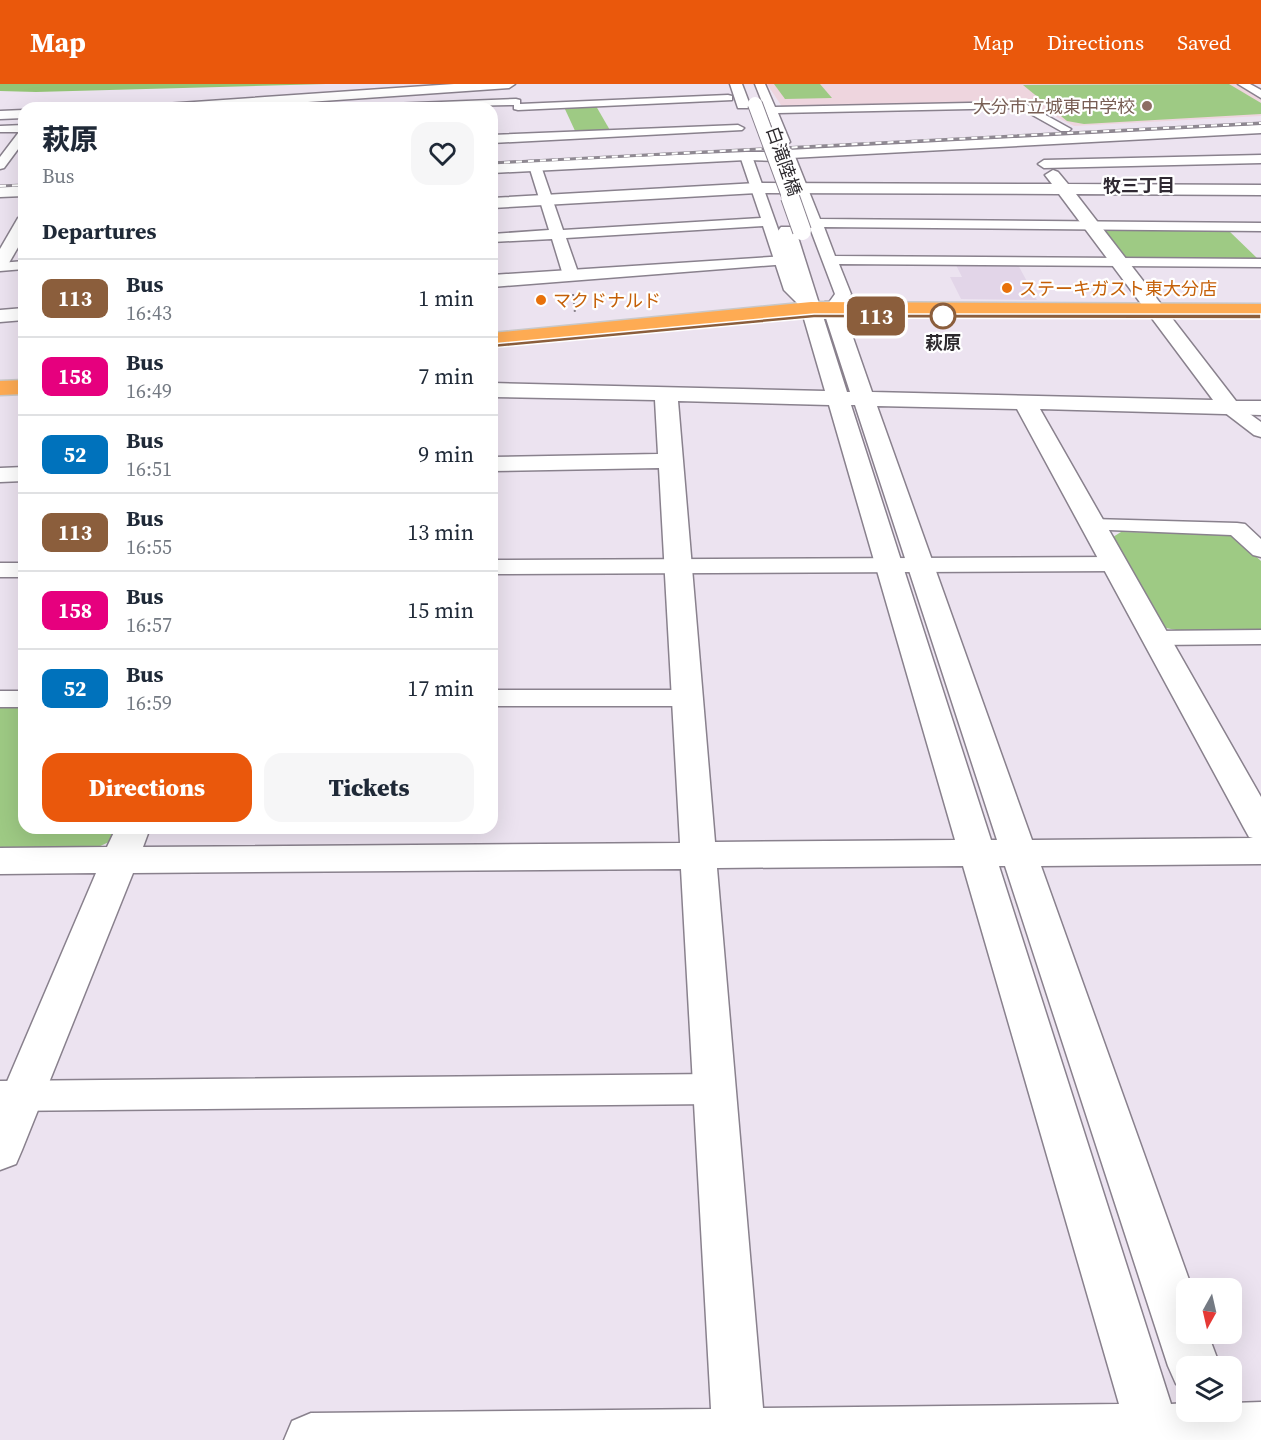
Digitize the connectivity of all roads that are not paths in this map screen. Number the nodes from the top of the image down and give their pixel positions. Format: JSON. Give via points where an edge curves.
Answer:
{"nodes":[{"id":1,"x":724,"y":84,"type":"edge"},
{"id":2,"x":736,"y":84,"type":"edge"},
{"id":3,"x":748,"y":84,"type":"edge"},
{"id":4,"x":760,"y":84,"type":"edge"},
{"id":5,"x":672,"y":85,"type":"edge"},
{"id":6,"x":1245,"y":85,"type":"edge"},
{"id":7,"x":1261,"y":86,"type":"edge"},
{"id":8,"x":1261,"y":95,"type":"edge"},
{"id":9,"x":684,"y":100,"type":"junction"},
{"id":10,"x":512,"y":106,"type":"edge"},
{"id":11,"x":770,"y":110,"type":"junction"},
{"id":12,"x":18,"y":114,"type":"edge"},
{"id":13,"x":739,"y":114,"type":"junction"},
{"id":14,"x":0,"y":115,"type":"edge"},
{"id":15,"x":649,"y":117,"type":"junction"},
{"id":16,"x":607,"y":118,"type":"junction"},
{"id":17,"x":1261,"y":118,"type":"edge"},
{"id":18,"x":567,"y":120,"type":"junction"},
{"id":19,"x":18,"y":128,"type":"edge"},
{"id":20,"x":0,"y":129,"type":"edge"},
{"id":21,"x":498,"y":129,"type":"edge"},
{"id":22,"x":1065,"y":129,"type":"junction"},
{"id":23,"x":1261,"y":129,"type":"edge"},
{"id":24,"x":1028,"y":142,"type":"junction"},
{"id":25,"x":18,"y":146,"type":"edge"},
{"id":26,"x":786,"y":148,"type":"junction"},
{"id":27,"x":498,"y":156,"type":"edge"},
{"id":28,"x":746,"y":156,"type":"junction"},
{"id":29,"x":1261,"y":159,"type":"edge"},
{"id":30,"x":18,"y":161,"type":"edge"},
{"id":31,"x":1,"y":162,"type":"edge"},
{"id":32,"x":1044,"y":164,"type":"junction"},
{"id":33,"x":535,"y":166,"type":"junction"},
{"id":34,"x":498,"y":168,"type":"edge"},
{"id":35,"x":18,"y":178,"type":"edge"},
{"id":36,"x":0,"y":180,"type":"edge"},
{"id":37,"x":801,"y":187,"type":"junction"},
{"id":38,"x":757,"y":188,"type":"junction"},
{"id":39,"x":1063,"y":189,"type":"junction"},
{"id":40,"x":1261,"y":190,"type":"edge"},
{"id":41,"x":18,"y":191,"type":"edge"},
{"id":42,"x":0,"y":192,"type":"edge"},
{"id":43,"x":546,"y":200,"type":"junction"},
{"id":44,"x":498,"y":203,"type":"edge"},
{"id":45,"x":769,"y":222,"type":"junction"},
{"id":46,"x":1091,"y":225,"type":"junction"},
{"id":47,"x":1230,"y":226,"type":"junction"},
{"id":48,"x":1261,"y":226,"type":"edge"},
{"id":49,"x":18,"y":227,"type":"edge"},
{"id":50,"x":801,"y":228,"type":"junction"},
{"id":51,"x":0,"y":230,"type":"edge"},
{"id":52,"x":18,"y":234,"type":"edge"},
{"id":53,"x":558,"y":234,"type":"junction"},
{"id":54,"x":498,"y":238,"type":"edge"},
{"id":55,"x":1253,"y":250,"type":"edge"},
{"id":56,"x":782,"y":260,"type":"junction"},
{"id":57,"x":829,"y":260,"type":"junction"},
{"id":58,"x":1119,"y":262,"type":"junction"},
{"id":59,"x":1261,"y":263,"type":"edge"},
{"id":60,"x":0,"y":265,"type":"edge"},
{"id":61,"x":18,"y":265,"type":"edge"},
{"id":62,"x":571,"y":275,"type":"junction"},
{"id":63,"x":498,"y":281,"type":"edge"},
{"id":64,"x":1261,"y":310,"type":"edge"},
{"id":65,"x":823,"y":312,"type":"junction"},
{"id":66,"x":1157,"y":313,"type":"junction"},
{"id":67,"x":18,"y":314,"type":"edge"},
{"id":68,"x":0,"y":316,"type":"edge"},
{"id":69,"x":1261,"y":316,"type":"edge"},
{"id":70,"x":498,"y":338,"type":"edge"},
{"id":71,"x":498,"y":345,"type":"edge"},
{"id":72,"x":18,"y":380,"type":"edge"},
{"id":73,"x":0,"y":381,"type":"edge"},
{"id":74,"x":18,"y":387,"type":"edge"},
{"id":75,"x":0,"y":388,"type":"edge"},
{"id":76,"x":498,"y":390,"type":"edge"},
{"id":77,"x":666,"y":394,"type":"junction"},
{"id":78,"x":852,"y":399,"type":"junction"},
{"id":79,"x":1024,"y":403,"type":"junction"},
{"id":80,"x":1230,"y":408,"type":"junction"},
{"id":81,"x":1261,"y":408,"type":"edge"},
{"id":82,"x":1261,"y":431,"type":"edge"},
{"id":83,"x":670,"y":461,"type":"junction"},
{"id":84,"x":498,"y":464,"type":"edge"},
{"id":85,"x":18,"y":474,"type":"edge"},
{"id":86,"x":0,"y":475,"type":"edge"},
{"id":87,"x":1092,"y":525,"type":"junction"},
{"id":88,"x":1261,"y":550,"type":"edge"},
{"id":89,"x":1114,"y":564,"type":"junction"},
{"id":90,"x":905,"y":565,"type":"junction"},
{"id":91,"x":678,"y":566,"type":"junction"},
{"id":92,"x":498,"y":567,"type":"edge"},
{"id":93,"x":0,"y":570,"type":"edge"},
{"id":94,"x":18,"y":570,"type":"edge"},
{"id":95,"x":1261,"y":637,"type":"edge"},
{"id":96,"x":1155,"y":638,"type":"junction"},
{"id":97,"x":498,"y":698,"type":"edge"},
{"id":98,"x":687,"y":698,"type":"junction"},
{"id":99,"x":0,"y":699,"type":"edge"},
{"id":100,"x":18,"y":699,"type":"edge"},
{"id":101,"x":1261,"y":828,"type":"edge"},
{"id":102,"x":127,"y":844,"type":"edge"},
{"id":103,"x":1019,"y":852,"type":"junction"},
{"id":104,"x":1261,"y":852,"type":"edge"},
{"id":105,"x":977,"y":853,"type":"junction"},
{"id":106,"x":698,"y":855,"type":"junction"},
{"id":107,"x":0,"y":861,"type":"edge"},
{"id":108,"x":714,"y":1089,"type":"junction"},
{"id":109,"x":11,"y":1096,"type":"edge"},
{"id":110,"x":0,"y":1150,"type":"edge"},
{"id":111,"x":1191,"y":1356,"type":"edge"},
{"id":112,"x":1226,"y":1427,"type":"edge"},
{"id":113,"x":1155,"y":1435,"type":"edge"},
{"id":114,"x":739,"y":1437,"type":"edge"},
{"id":115,"x":311,"y":1440,"type":"edge"}],
"edges":[{"from":1,"to":13,"type":"street"},
{"from":2,"to":13,"type":"street"},
{"from":3,"to":13,"type":"street"},
{"from":4,"to":11,"type":"street"},
{"from":5,"to":9,"type":"street"},
{"from":6,"to":7,"type":"street"},
{"from":6,"to":8,"type":"street"},
{"from":9,"to":13,"type":"street"},
{"from":9,"to":15,"type":"street"},
{"from":10,"to":18,"type":"street"},
{"from":10,"to":18,"type":"street","via":[[529,137]]},
{"from":10,"to":21,"type":"street"},
{"from":11,"to":22,"type":"street","via":[[1022,105]]},
{"from":11,"to":26,"type":"street"},
{"from":12,"to":14,"type":"street"},
{"from":13,"to":15,"type":"street"},
{"from":13,"to":50,"type":"street","name":"白滝陸橋"},
{"from":15,"to":16,"type":"street"},
{"from":15,"to":16,"type":"street"},
{"from":16,"to":18,"type":"street"},
{"from":16,"to":18,"type":"street"},
{"from":17,"to":22,"type":"street"},
{"from":19,"to":20,"type":"street"},
{"from":22,"to":26,"type":"street"},
{"from":23,"to":24,"type":"street"},
{"from":24,"to":26,"type":"street"},
{"from":24,"to":32,"type":"street"},
{"from":25,"to":31,"type":"street"},
{"from":26,"to":27,"type":"street"},
{"from":26,"to":28,"type":"street","via":[[757,157]]},
{"from":26,"to":37,"type":"street"},
{"from":28,"to":33,"type":"street"},
{"from":28,"to":38,"type":"street"},
{"from":29,"to":32,"type":"street"},
{"from":30,"to":31,"type":"street"},
{"from":32,"to":39,"type":"street"},
{"from":33,"to":34,"type":"street"},
{"from":33,"to":43,"type":"street"},
{"from":35,"to":36,"type":"street"},
{"from":37,"to":38,"type":"street"},
{"from":37,"to":39,"type":"street"},
{"from":37,"to":50,"type":"street"},
{"from":38,"to":43,"type":"street"},
{"from":38,"to":45,"type":"street"},
{"from":39,"to":40,"type":"street"},
{"from":39,"to":46,"type":"street"},
{"from":41,"to":42,"type":"street"},
{"from":43,"to":44,"type":"street"},
{"from":43,"to":53,"type":"street"},
{"from":45,"to":53,"type":"street"},
{"from":45,"to":56,"type":"street"},
{"from":46,"to":47,"type":"street"},
{"from":46,"to":50,"type":"street"},
{"from":46,"to":58,"type":"street"},
{"from":47,"to":48,"type":"street"},
{"from":47,"to":55,"type":"street"},
{"from":49,"to":51,"type":"street"},
{"from":50,"to":57,"type":"street"},
{"from":50,"to":65,"type":"street","name":"白滝陸橋"},
{"from":52,"to":60,"type":"street"},
{"from":53,"to":54,"type":"street"},
{"from":53,"to":62,"type":"street"},
{"from":56,"to":62,"type":"street"},
{"from":56,"to":65,"type":"street","via":[[792,290]]},
{"from":57,"to":58,"type":"street"},
{"from":57,"to":65,"type":"street","via":[[843,294]]},
{"from":58,"to":59,"type":"street"},
{"from":58,"to":66,"type":"street"},
{"from":60,"to":61,"type":"street"},
{"from":62,"to":63,"type":"street"},
{"from":64,"to":66,"type":"highway"},
{"from":65,"to":66,"type":"highway"},
{"from":65,"to":70,"type":"highway"},
{"from":65,"to":71,"type":"highway"},
{"from":65,"to":78,"type":"street","name":"白滝陸橋"},
{"from":66,"to":69,"type":"highway"},
{"from":66,"to":80,"type":"street"},
{"from":67,"to":68,"type":"street"},
{"from":72,"to":73,"type":"highway"},
{"from":74,"to":75,"type":"highway"},
{"from":76,"to":77,"type":"street"},
{"from":77,"to":78,"type":"street"},
{"from":77,"to":83,"type":"street"},
{"from":78,"to":79,"type":"street"},
{"from":78,"to":90,"type":"street","name":"白滝陸橋"},
{"from":79,"to":80,"type":"street"},
{"from":79,"to":87,"type":"street"},
{"from":80,"to":81,"type":"street"},
{"from":80,"to":82,"type":"street"},
{"from":83,"to":84,"type":"street"},
{"from":83,"to":91,"type":"street"},
{"from":85,"to":86,"type":"street"},
{"from":87,"to":88,"type":"street","via":[[1237,529]]},
{"from":87,"to":89,"type":"street"},
{"from":89,"to":90,"type":"street"},
{"from":89,"to":96,"type":"street"},
{"from":90,"to":91,"type":"street"},
{"from":90,"to":103,"type":"street"},
{"from":90,"to":105,"type":"street"},
{"from":91,"to":92,"type":"street"},
{"from":91,"to":98,"type":"street"},
{"from":93,"to":94,"type":"street"},
{"from":95,"to":96,"type":"street"},
{"from":96,"to":101,"type":"street"},
{"from":97,"to":98,"type":"street"},
{"from":98,"to":106,"type":"street"},
{"from":99,"to":100,"type":"street"},
{"from":102,"to":106,"type":"street"},
{"from":102,"to":107,"type":"street"},
{"from":102,"to":109,"type":"street"},
{"from":103,"to":104,"type":"street"},
{"from":103,"to":105,"type":"street"},
{"from":103,"to":111,"type":"street"},
{"from":105,"to":106,"type":"street"},
{"from":105,"to":113,"type":"street"},
{"from":106,"to":108,"type":"street"},
{"from":108,"to":109,"type":"street"},
{"from":108,"to":114,"type":"street"},
{"from":109,"to":110,"type":"street"},
{"from":112,"to":113,"type":"street"},
{"from":113,"to":114,"type":"street"},
{"from":114,"to":115,"type":"street"}]}
